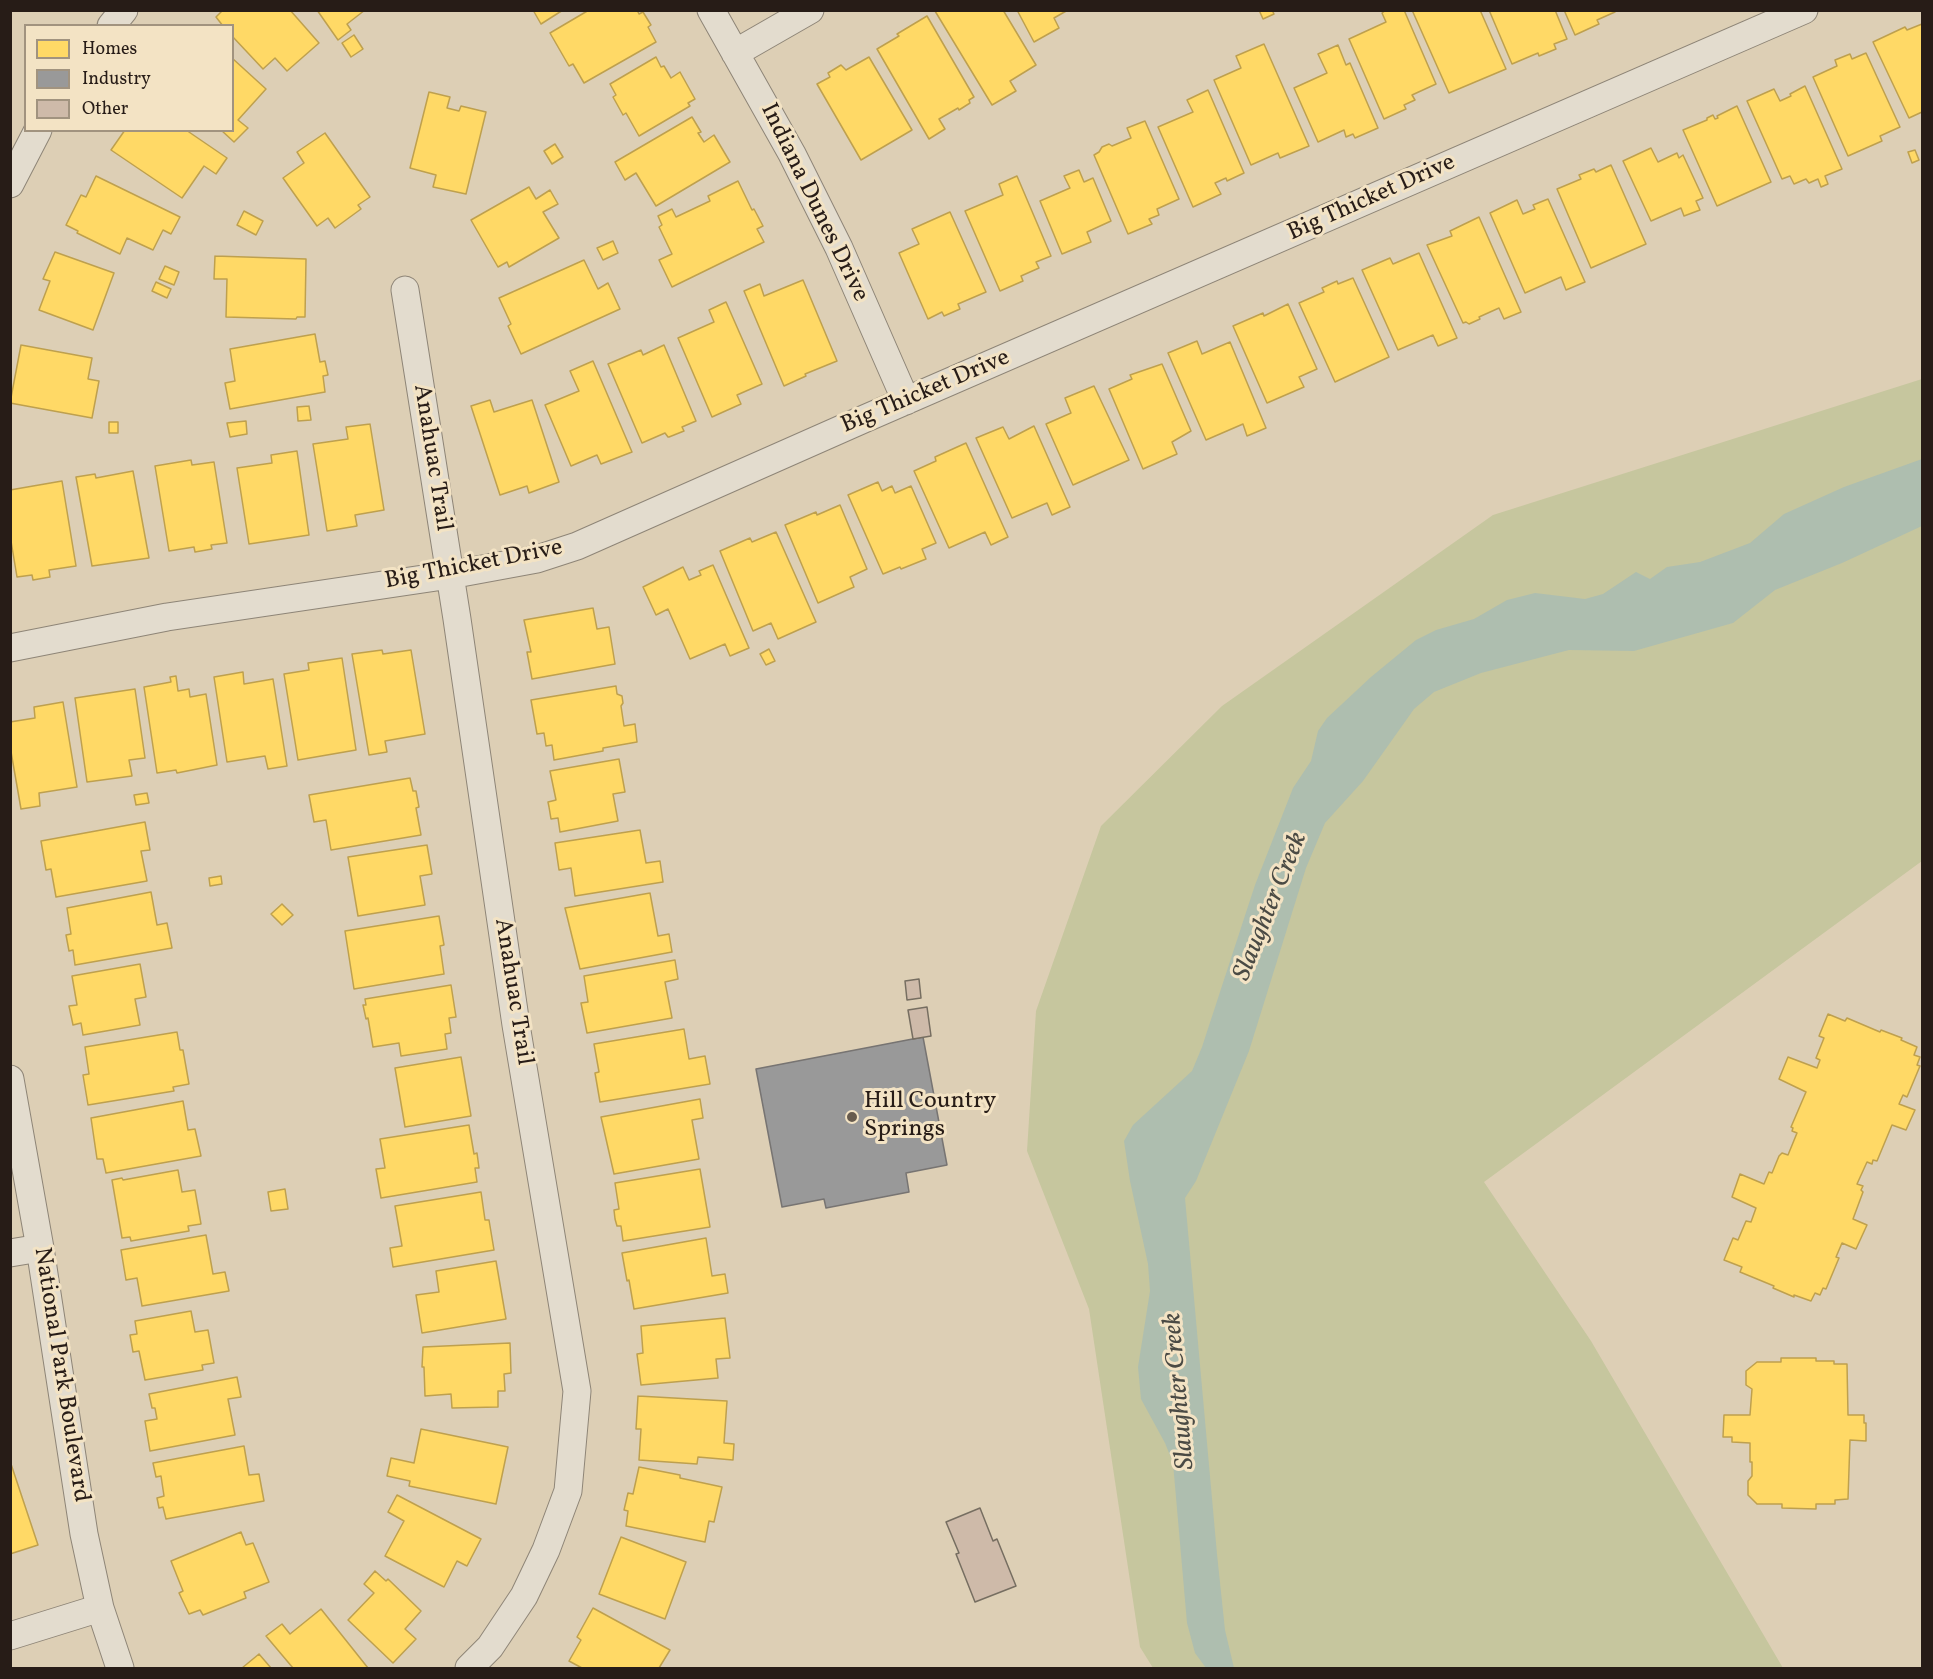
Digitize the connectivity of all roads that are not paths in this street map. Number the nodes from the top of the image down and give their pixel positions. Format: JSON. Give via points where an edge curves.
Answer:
{"nodes":[{"id":1,"x":124,"y":10,"type":"edge"},
{"id":2,"x":711,"y":10,"type":"edge"},
{"id":3,"x":810,"y":10,"type":"edge"},
{"id":4,"x":1804,"y":10,"type":"edge"},
{"id":5,"x":113,"y":24,"type":"edge"},
{"id":6,"x":735,"y":53,"type":"junction"},
{"id":7,"x":37,"y":132,"type":"edge"},
{"id":8,"x":10,"y":184,"type":"edge"},
{"id":9,"x":405,"y":290,"type":"dead end"},
{"id":10,"x":906,"y":401,"type":"junction"},
{"id":11,"x":450,"y":575,"type":"junction"},
{"id":12,"x":10,"y":648,"type":"edge"},
{"id":13,"x":10,"y":1079,"type":"edge"},
{"id":14,"x":40,"y":1248,"type":"junction"},
{"id":15,"x":10,"y":1253,"type":"edge"},
{"id":16,"x":100,"y":1608,"type":"junction"},
{"id":17,"x":10,"y":1636,"type":"edge"},
{"id":18,"x":120,"y":1668,"type":"edge"},
{"id":19,"x":469,"y":1668,"type":"edge"}],
"edges":[{"from":1,"to":5,"type":"street"},
{"from":2,"to":6,"type":"street","name":"Indiana Dunes Drive"},
{"from":3,"to":6,"type":"street"},
{"from":4,"to":10,"type":"street","name":"Big Thicket Drive"},
{"from":6,"to":10,"type":"street","name":"Indiana Dunes Drive","via":[[839,248]]},
{"from":7,"to":8,"type":"street"},
{"from":9,"to":11,"type":"street","name":"Anahuac Trail"},
{"from":10,"to":11,"type":"street","name":"Big Thicket Drive","via":[[578,546],[537,559]]},
{"from":11,"to":12,"type":"street","name":"Big Thicket Drive","via":[[167,617]]},
{"from":11,"to":19,"type":"street","name":"Anahuac Trail","via":[[516,1025],[577,1391],[568,1491],[546,1550],[524,1596],[490,1647]]},
{"from":13,"to":14,"type":"street","name":"National Park Boulevard"},
{"from":14,"to":15,"type":"street"},
{"from":14,"to":16,"type":"street","name":"National Park Boulevard","via":[[84,1534]]},
{"from":16,"to":17,"type":"street"},
{"from":16,"to":18,"type":"street","name":"National Park Boulevard"}]}
